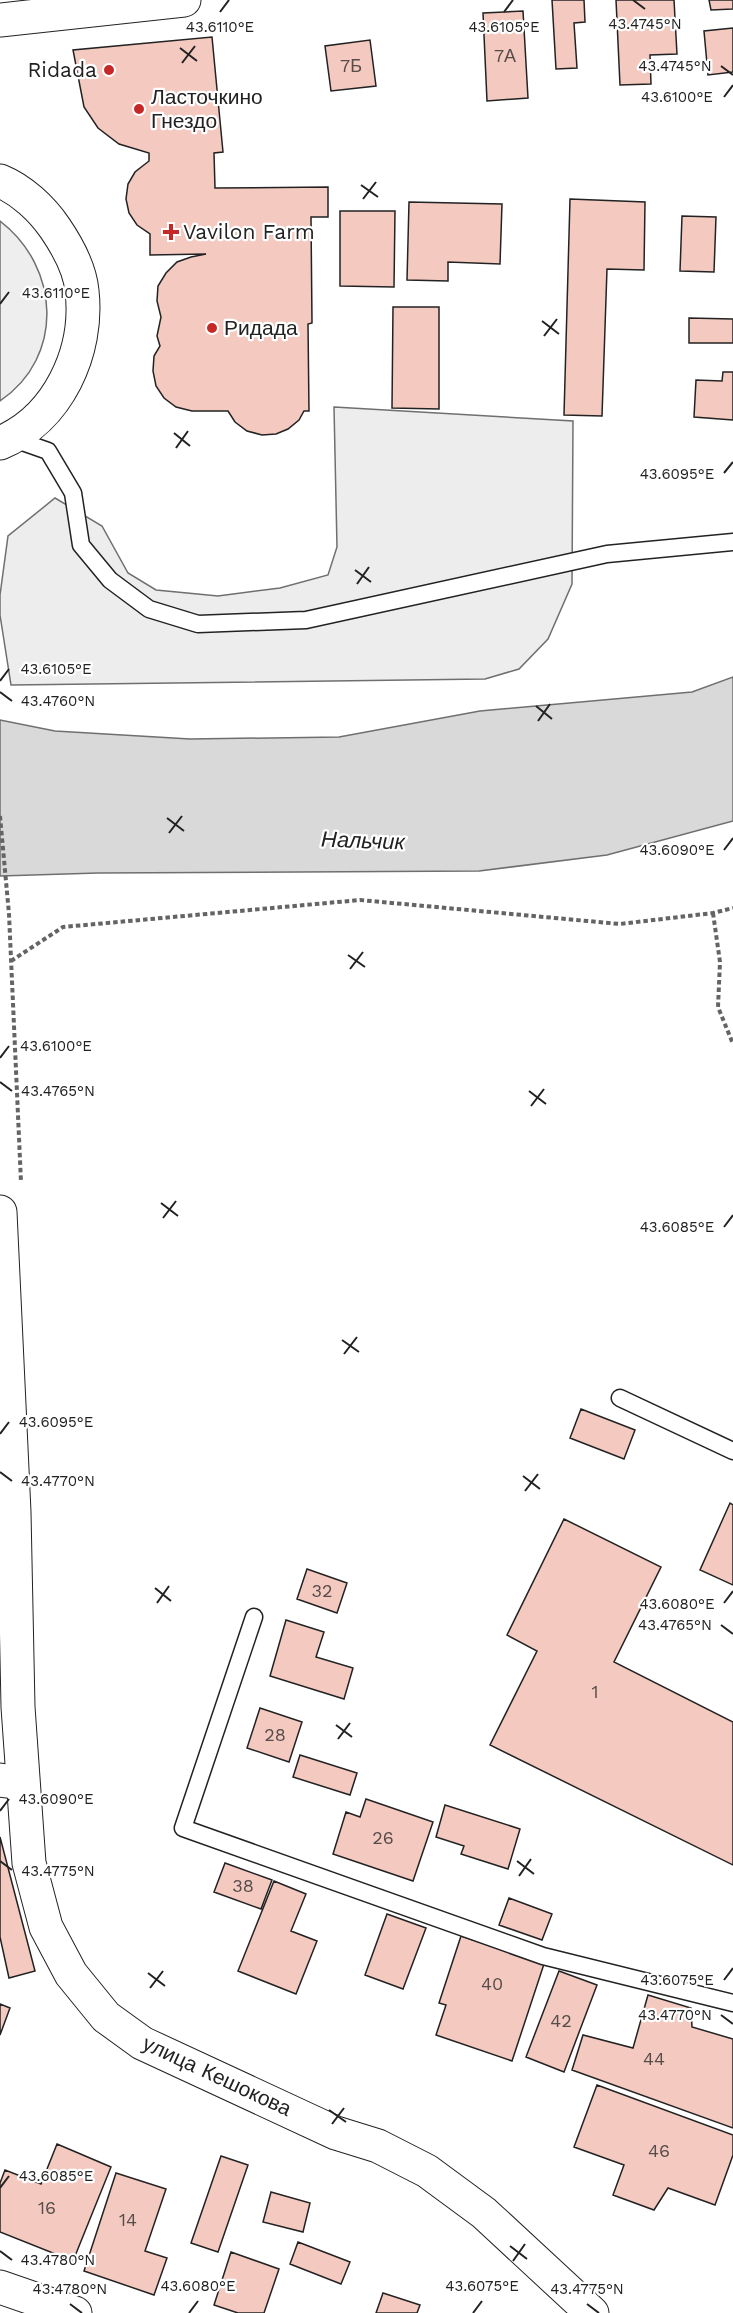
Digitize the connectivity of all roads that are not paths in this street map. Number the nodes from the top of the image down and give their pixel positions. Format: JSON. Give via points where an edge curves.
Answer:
{"nodes":[{"id":1,"x":184,"y":0,"type":"edge"},
{"id":2,"x":0,"y":20,"type":"edge"},
{"id":3,"x":0,"y":182,"type":"edge"},
{"id":4,"x":4,"y":446,"type":"edge"},
{"id":5,"x":733,"y":542,"type":"edge"},
{"id":6,"x":0,"y":1212,"type":"edge"},
{"id":7,"x":620,"y":1398,"type":"dead end"},
{"id":8,"x":733,"y":1451,"type":"edge"},
{"id":9,"x":254,"y":1617,"type":"dead end"},
{"id":10,"x":11,"y":1782,"type":"edge"},
{"id":11,"x":733,"y":2003,"type":"edge"},
{"id":12,"x":0,"y":2287,"type":"edge"},
{"id":13,"x":64,"y":2311,"type":"edge"},
{"id":14,"x":592,"y":2313,"type":"edge"}],
"edges":[{"from":1,"to":2,"type":"main road"},
{"from":3,"to":4,"type":"main road","via":[[10,185],[44,212],[69,249],[82,290],[82,334],[70,375],[45,411]]},
{"from":4,"to":5,"type":"lane","via":[[48,451],[73,493],[81,545],[110,580],[149,609],[198,624],[306,620],[608,554]]},
{"from":6,"to":10,"type":"main road","name":"улица Кешокова","via":[[14,1512]]},
{"from":7,"to":8,"type":"lane"},
{"from":9,"to":11,"type":"lane","via":[[183,1828],[543,1956]]},
{"from":10,"to":14,"type":"main road","name":"улица Кешокова","via":[[46,1927],[71,1974],[106,2017],[142,2043],[427,2171],[484,2213]]},
{"from":12,"to":13,"type":"main road"}]}
